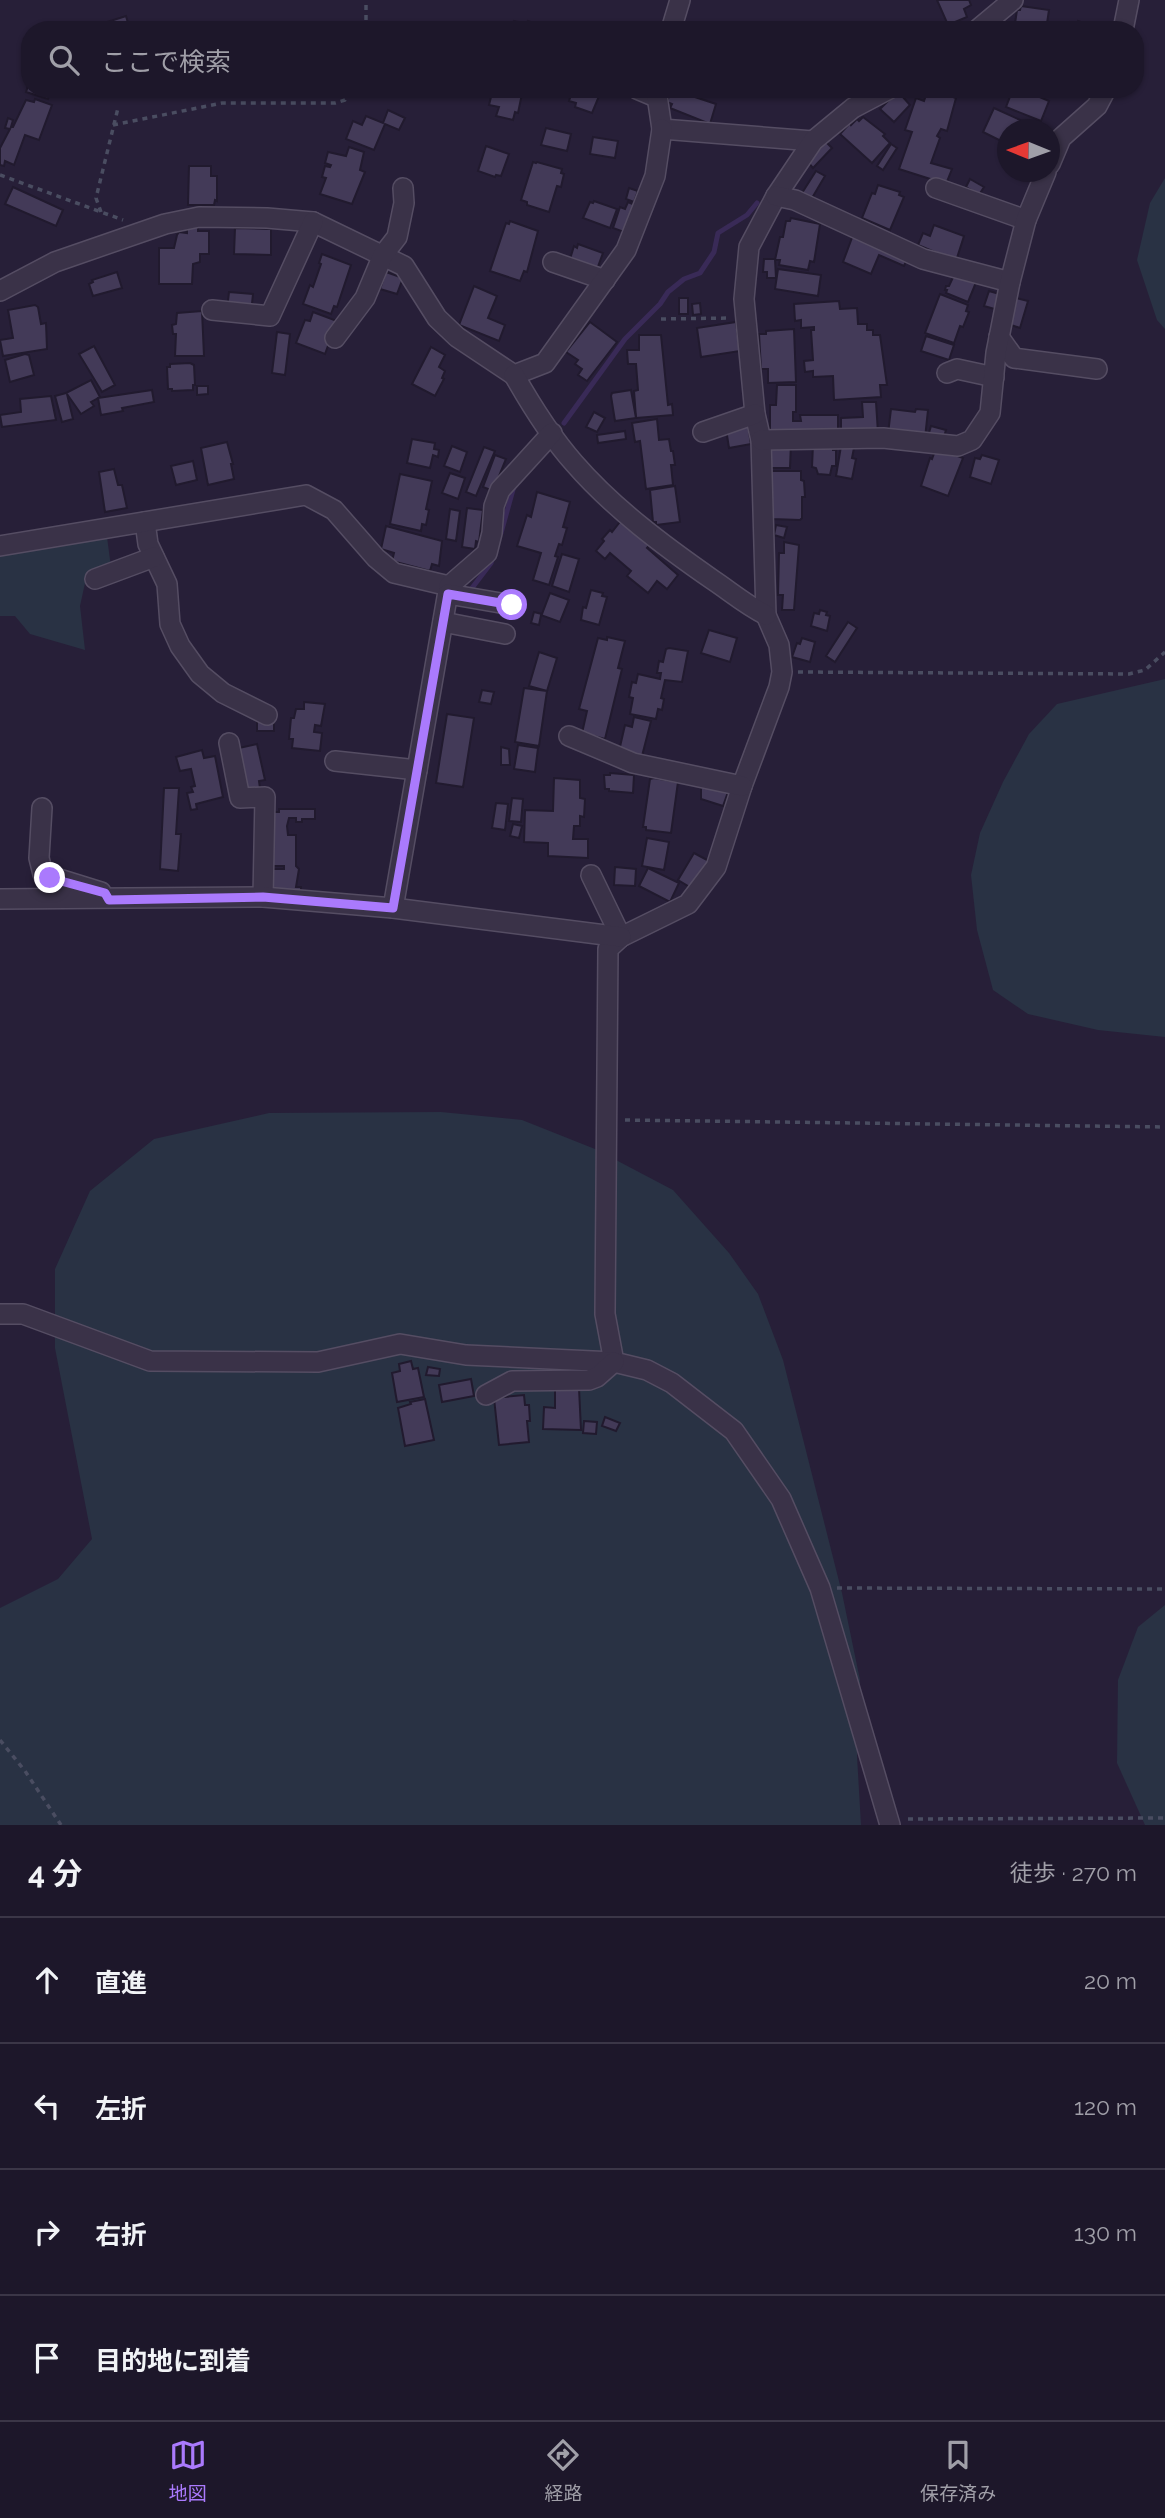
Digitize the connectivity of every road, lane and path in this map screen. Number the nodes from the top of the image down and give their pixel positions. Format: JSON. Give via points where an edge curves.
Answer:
{"nodes":[{"id":1,"x":366,"y":0,"type":"edge"},
{"id":2,"x":680,"y":0,"type":"edge"},
{"id":3,"x":1013,"y":0,"type":"edge"},
{"id":4,"x":1129,"y":0,"type":"edge"},
{"id":5,"x":366,"y":21,"type":"edge"},
{"id":6,"x":674,"y":21,"type":"edge"},
{"id":7,"x":988,"y":21,"type":"edge"},
{"id":8,"x":1125,"y":21,"type":"edge"},
{"id":9,"x":346,"y":98,"type":"edge"},
{"id":10,"x":657,"y":98,"type":"edge"},
{"id":11,"x":872,"y":98,"type":"edge"},
{"id":12,"x":1101,"y":98,"type":"edge"},
{"id":13,"x":118,"y":108,"type":"dead end"},
{"id":14,"x":113,"y":125,"type":"junction"},
{"id":15,"x":662,"y":130,"type":"junction"},
{"id":16,"x":1060,"y":140,"type":"edge"},
{"id":17,"x":813,"y":141,"type":"junction"},
{"id":18,"x":0,"y":175,"type":"edge"},
{"id":19,"x":1042,"y":182,"type":"edge"},
{"id":20,"x":403,"y":188,"type":"dead end"},
{"id":21,"x":936,"y":188,"type":"dead end"},
{"id":22,"x":776,"y":196,"type":"junction"},
{"id":23,"x":101,"y":212,"type":"junction"},
{"id":24,"x":1026,"y":220,"type":"junction"},
{"id":25,"x":313,"y":222,"type":"junction"},
{"id":26,"x":140,"y":232,"type":"junction"},
{"id":27,"x":383,"y":255,"type":"junction"},
{"id":28,"x":553,"y":262,"type":"dead end"},
{"id":29,"x":605,"y":280,"type":"junction"},
{"id":30,"x":1010,"y":282,"type":"junction"},
{"id":31,"x":0,"y":291,"type":"edge"},
{"id":32,"x":212,"y":310,"type":"dead end"},
{"id":33,"x":746,"y":318,"type":"junction"},
{"id":34,"x":661,"y":319,"type":"dead end"},
{"id":35,"x":999,"y":337,"type":"junction"},
{"id":36,"x":335,"y":338,"type":"dead end"},
{"id":37,"x":1097,"y":369,"type":"dead end"},
{"id":38,"x":947,"y":373,"type":"dead end"},
{"id":39,"x":514,"y":375,"type":"junction"},
{"id":40,"x":994,"y":377,"type":"junction"},
{"id":41,"x":755,"y":414,"type":"junction"},
{"id":42,"x":703,"y":432,"type":"dead end"},
{"id":43,"x":552,"y":433,"type":"junction"},
{"id":44,"x":761,"y":440,"type":"junction"},
{"id":45,"x":145,"y":522,"type":"junction"},
{"id":46,"x":0,"y":546,"type":"edge"},
{"id":47,"x":154,"y":557,"type":"junction"},
{"id":48,"x":95,"y":579,"type":"dead end"},
{"id":49,"x":448,"y":590,"type":"junction"},
{"id":50,"x":512,"y":605,"type":"dead end"},
{"id":51,"x":766,"y":615,"type":"junction"},
{"id":52,"x":443,"y":622,"type":"junction"},
{"id":53,"x":505,"y":634,"type":"dead end"},
{"id":54,"x":1165,"y":652,"type":"edge"},
{"id":55,"x":782,"y":672,"type":"junction"},
{"id":56,"x":267,"y":715,"type":"dead end"},
{"id":57,"x":569,"y":736,"type":"dead end"},
{"id":58,"x":229,"y":743,"type":"dead end"},
{"id":59,"x":335,"y":761,"type":"dead end"},
{"id":60,"x":417,"y":770,"type":"junction"},
{"id":61,"x":741,"y":786,"type":"junction"},
{"id":62,"x":42,"y":808,"type":"dead end"},
{"id":63,"x":591,"y":875,"type":"dead end"},
{"id":64,"x":263,"y":897,"type":"junction"},
{"id":65,"x":0,"y":900,"type":"edge"},
{"id":66,"x":109,"y":900,"type":"junction"},
{"id":67,"x":393,"y":908,"type":"junction"},
{"id":68,"x":621,"y":937,"type":"junction"},
{"id":69,"x":606,"y":1120,"type":"junction"},
{"id":70,"x":1165,"y":1127,"type":"edge"},
{"id":71,"x":0,"y":1314,"type":"edge"},
{"id":72,"x":614,"y":1362,"type":"junction"},
{"id":73,"x":486,"y":1395,"type":"dead end"},
{"id":74,"x":820,"y":1588,"type":"junction"},
{"id":75,"x":1165,"y":1589,"type":"edge"},
{"id":76,"x":0,"y":1740,"type":"edge"},
{"id":77,"x":1165,"y":1818,"type":"edge"},
{"id":78,"x":889,"y":1822,"type":"edge"},
{"id":79,"x":61,"y":1825,"type":"edge"}],
"edges":[{"from":1,"to":5,"type":"path"},
{"from":2,"to":6,"type":"street"},
{"from":3,"to":7,"type":"street"},
{"from":4,"to":8,"type":"street"},
{"from":9,"to":14,"type":"path","via":[[335,103],[222,103]]},
{"from":10,"to":15,"type":"street"},
{"from":11,"to":17,"type":"street"},
{"from":12,"to":16,"type":"street"},
{"from":13,"to":14,"type":"path"},
{"from":14,"to":23,"type":"path","via":[[96,198]]},
{"from":15,"to":17,"type":"street"},
{"from":15,"to":29,"type":"street","via":[[655,176],[626,250]]},
{"from":17,"to":22,"type":"street"},
{"from":18,"to":23,"type":"path"},
{"from":19,"to":24,"type":"street"},
{"from":20,"to":27,"type":"street","via":[[397,237]]},
{"from":21,"to":24,"type":"street"},
{"from":22,"to":30,"type":"street","via":[[795,200],[923,259]]},
{"from":22,"to":33,"type":"street","via":[[749,247]]},
{"from":23,"to":26,"type":"path","via":[[134,224]]},
{"from":24,"to":30,"type":"street"},
{"from":25,"to":26,"type":"street","via":[[199,217]]},
{"from":25,"to":27,"type":"street"},
{"from":25,"to":32,"type":"street","via":[[270,316]]},
{"from":26,"to":31,"type":"street","via":[[55,262]]},
{"from":27,"to":36,"type":"street","via":[[365,298]]},
{"from":27,"to":39,"type":"street","via":[[404,265],[437,318],[457,337]]},
{"from":28,"to":29,"type":"street"},
{"from":29,"to":39,"type":"street","via":[[545,363]]},
{"from":30,"to":35,"type":"street"},
{"from":33,"to":34,"type":"path"},
{"from":33,"to":41,"type":"street"},
{"from":35,"to":37,"type":"street","via":[[1014,358]]},
{"from":35,"to":40,"type":"street"},
{"from":38,"to":40,"type":"street","via":[[957,369]]},
{"from":39,"to":43,"type":"street"},
{"from":40,"to":44,"type":"street","via":[[990,413],[972,440],[958,446],[883,438]]},
{"from":41,"to":42,"type":"street"},
{"from":41,"to":44,"type":"street"},
{"from":43,"to":49,"type":"street","via":[[500,490],[487,553]]},
{"from":43,"to":51,"type":"street","via":[[573,463],[627,514],[742,603]]},
{"from":44,"to":51,"type":"street"},
{"from":45,"to":46,"type":"street"},
{"from":45,"to":47,"type":"street"},
{"from":45,"to":49,"type":"street","via":[[306,495],[334,510],[394,573]]},
{"from":47,"to":48,"type":"street"},
{"from":47,"to":56,"type":"street","via":[[167,584],[170,624],[200,674],[223,693]]},
{"from":49,"to":50,"type":"street"},
{"from":49,"to":52,"type":"street"},
{"from":51,"to":55,"type":"street","via":[[779,645]]},
{"from":52,"to":53,"type":"street"},
{"from":52,"to":60,"type":"street"},
{"from":54,"to":55,"type":"path","via":[[1145,670],[1129,674]]},
{"from":55,"to":61,"type":"street"},
{"from":57,"to":61,"type":"street","via":[[633,763]]},
{"from":58,"to":64,"type":"street","via":[[240,798],[265,797]]},
{"from":59,"to":60,"type":"street"},
{"from":60,"to":67,"type":"street"},
{"from":61,"to":68,"type":"street","via":[[716,867],[701,890],[688,904]]},
{"from":62,"to":66,"type":"street","via":[[39,858],[43,874],[105,893]]},
{"from":63,"to":68,"type":"street"},
{"from":64,"to":66,"type":"street"},
{"from":64,"to":67,"type":"street"},
{"from":65,"to":66,"type":"street"},
{"from":67,"to":68,"type":"street"},
{"from":68,"to":69,"type":"street","via":[[608,949]]},
{"from":69,"to":70,"type":"path"},
{"from":69,"to":72,"type":"street","via":[[605,1314]]},
{"from":71,"to":72,"type":"street","via":[[23,1314],[150,1361],[318,1362],[400,1345],[466,1355]]},
{"from":72,"to":73,"type":"street","via":[[589,1380],[519,1380]]},
{"from":72,"to":74,"type":"street","via":[[647,1370],[672,1383],[734,1431],[781,1499]]},
{"from":74,"to":75,"type":"path"},
{"from":74,"to":78,"type":"street"},
{"from":76,"to":79,"type":"path"},
{"from":77,"to":78,"type":"path"}]}
